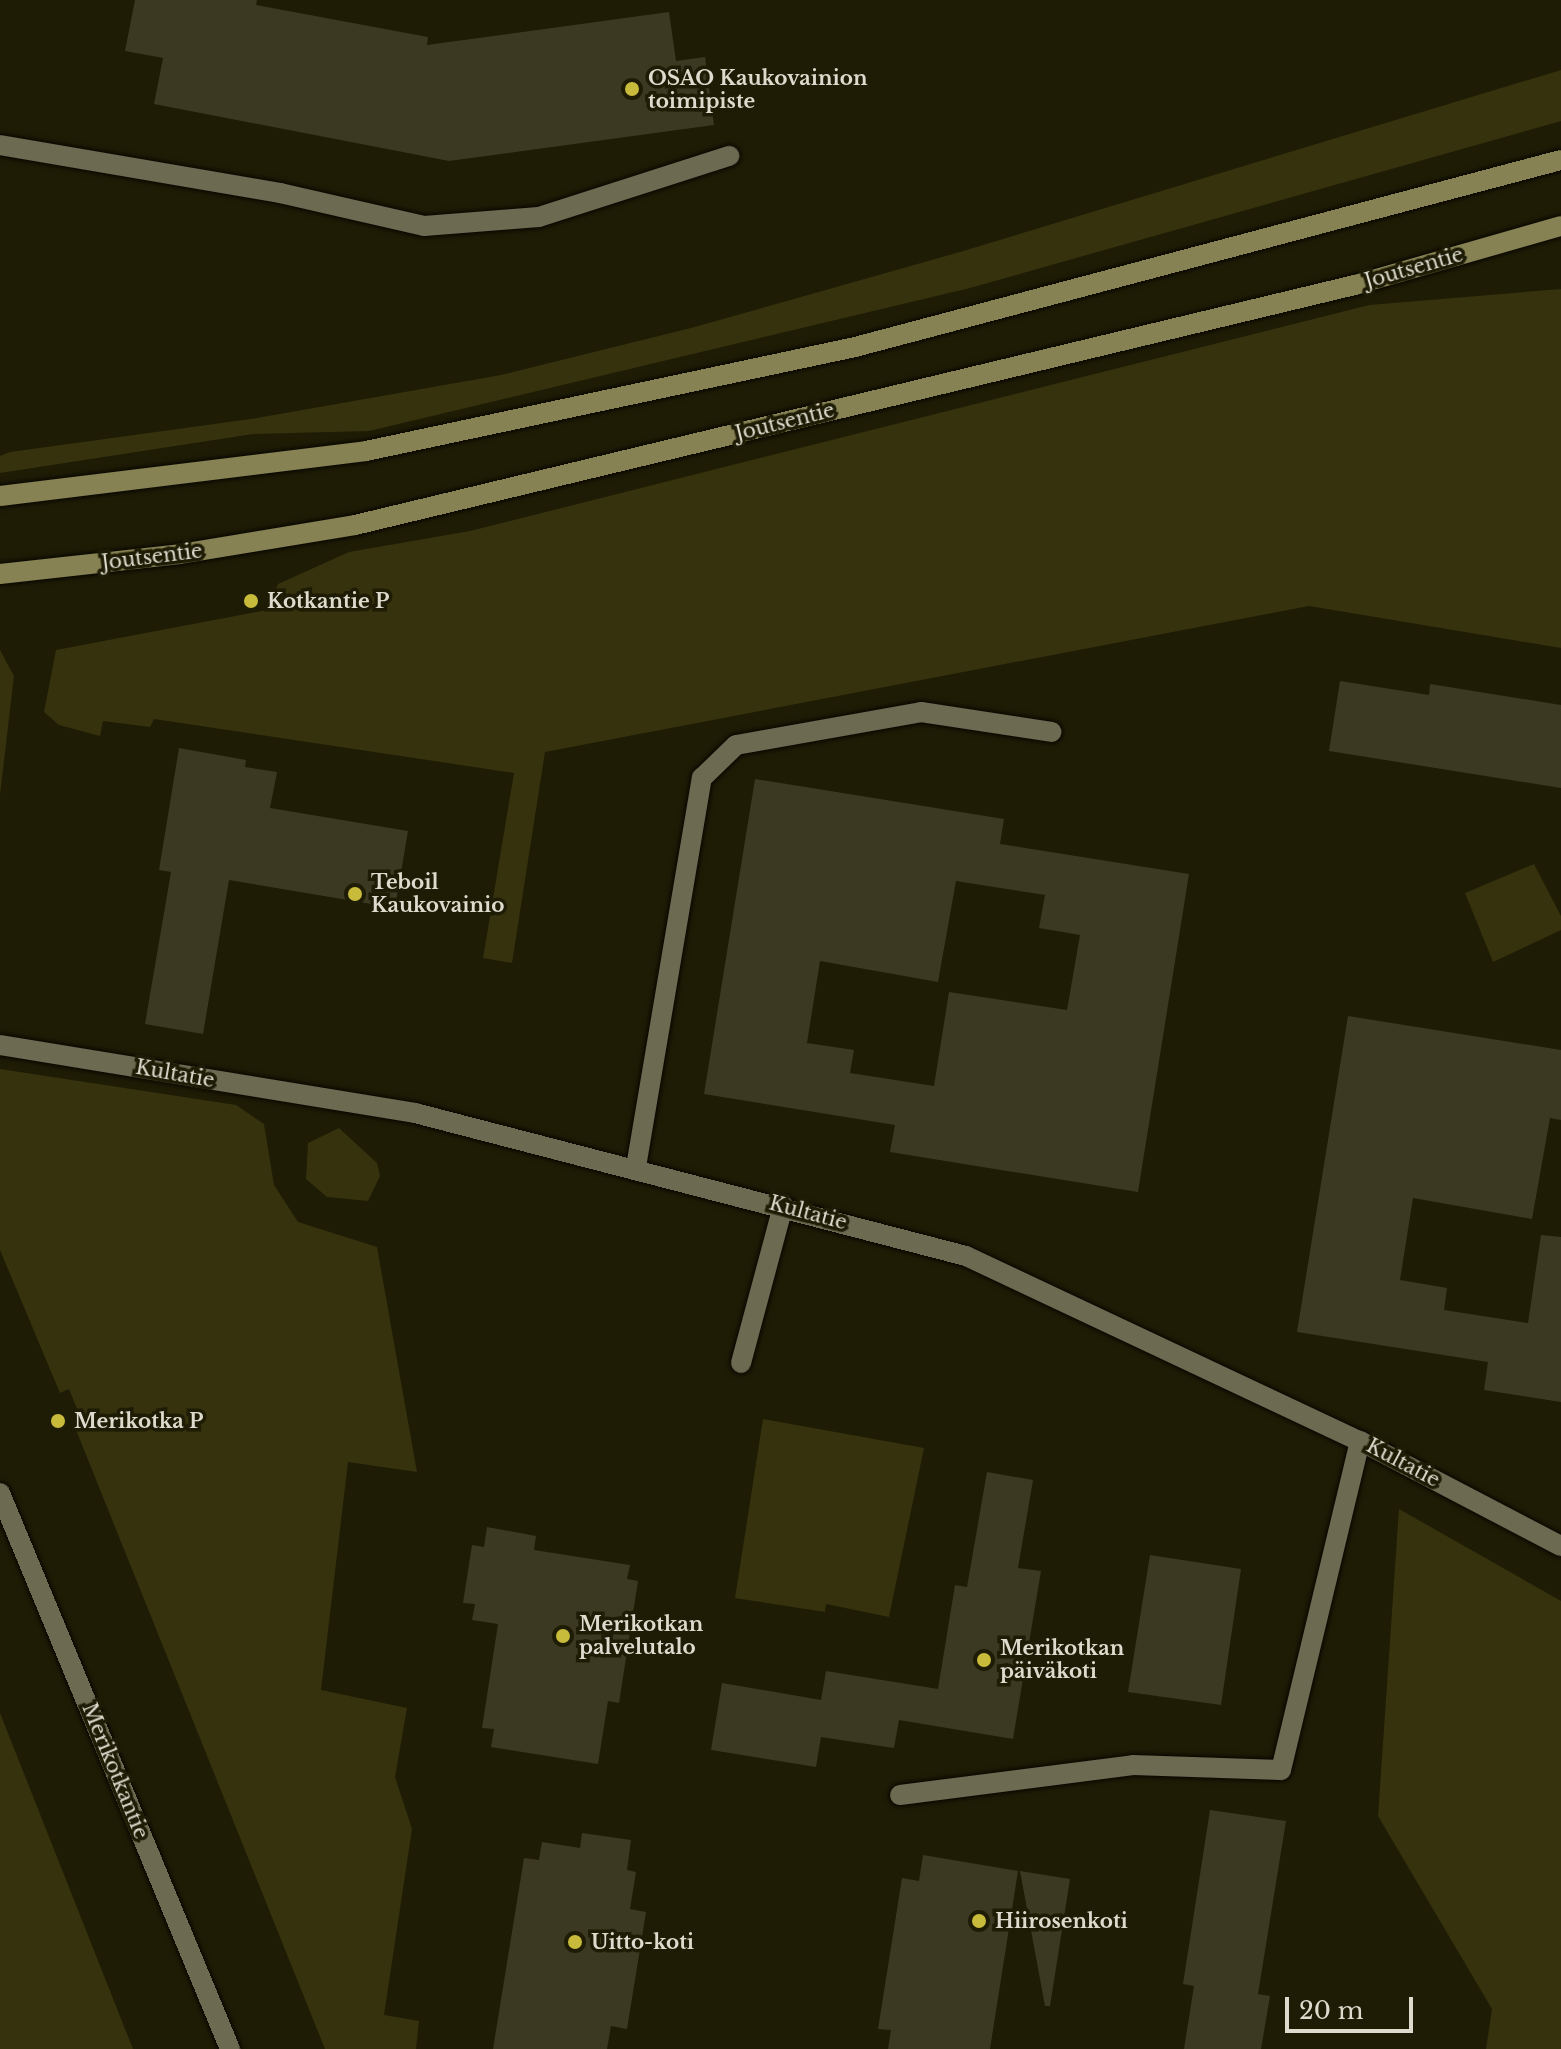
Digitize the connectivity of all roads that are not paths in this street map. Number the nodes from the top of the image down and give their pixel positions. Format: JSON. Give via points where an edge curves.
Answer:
{"nodes":[{"id":1,"x":0,"y":145,"type":"edge"},
{"id":2,"x":729,"y":156,"type":"dead end"},
{"id":3,"x":1561,"y":160,"type":"edge"},
{"id":4,"x":1561,"y":226,"type":"edge"},
{"id":5,"x":0,"y":496,"type":"edge"},
{"id":6,"x":0,"y":574,"type":"edge"},
{"id":7,"x":1051,"y":732,"type":"dead end"},
{"id":8,"x":0,"y":1045,"type":"edge"},
{"id":9,"x":636,"y":1167,"type":"junction"},
{"id":10,"x":783,"y":1206,"type":"junction"},
{"id":11,"x":741,"y":1363,"type":"dead end"},
{"id":12,"x":1360,"y":1441,"type":"junction"},
{"id":13,"x":0,"y":1493,"type":"edge"},
{"id":14,"x":1561,"y":1546,"type":"edge"},
{"id":15,"x":900,"y":1795,"type":"dead end"},
{"id":16,"x":230,"y":2049,"type":"edge"}],
"edges":[{"from":1,"to":2,"type":"street","via":[[280,193],[424,226],[539,217]]},
{"from":3,"to":5,"type":"main road","via":[[855,347],[366,451]]},
{"from":4,"to":6,"type":"main road","name":"Joutsentie","via":[[1355,285],[355,525],[180,554]]},
{"from":7,"to":9,"type":"street","via":[[921,712],[736,745],[702,778]]},
{"from":8,"to":9,"type":"street","name":"Kultatie","via":[[415,1113]]},
{"from":9,"to":10,"type":"street","name":"Kultatie"},
{"from":10,"to":11,"type":"street"},
{"from":10,"to":12,"type":"street","name":"Kultatie","via":[[966,1256]]},
{"from":12,"to":14,"type":"street","name":"Kultatie"},
{"from":12,"to":15,"type":"street","via":[[1281,1770],[1133,1765]]},
{"from":13,"to":16,"type":"street","name":"Merikotkantie"}]}
